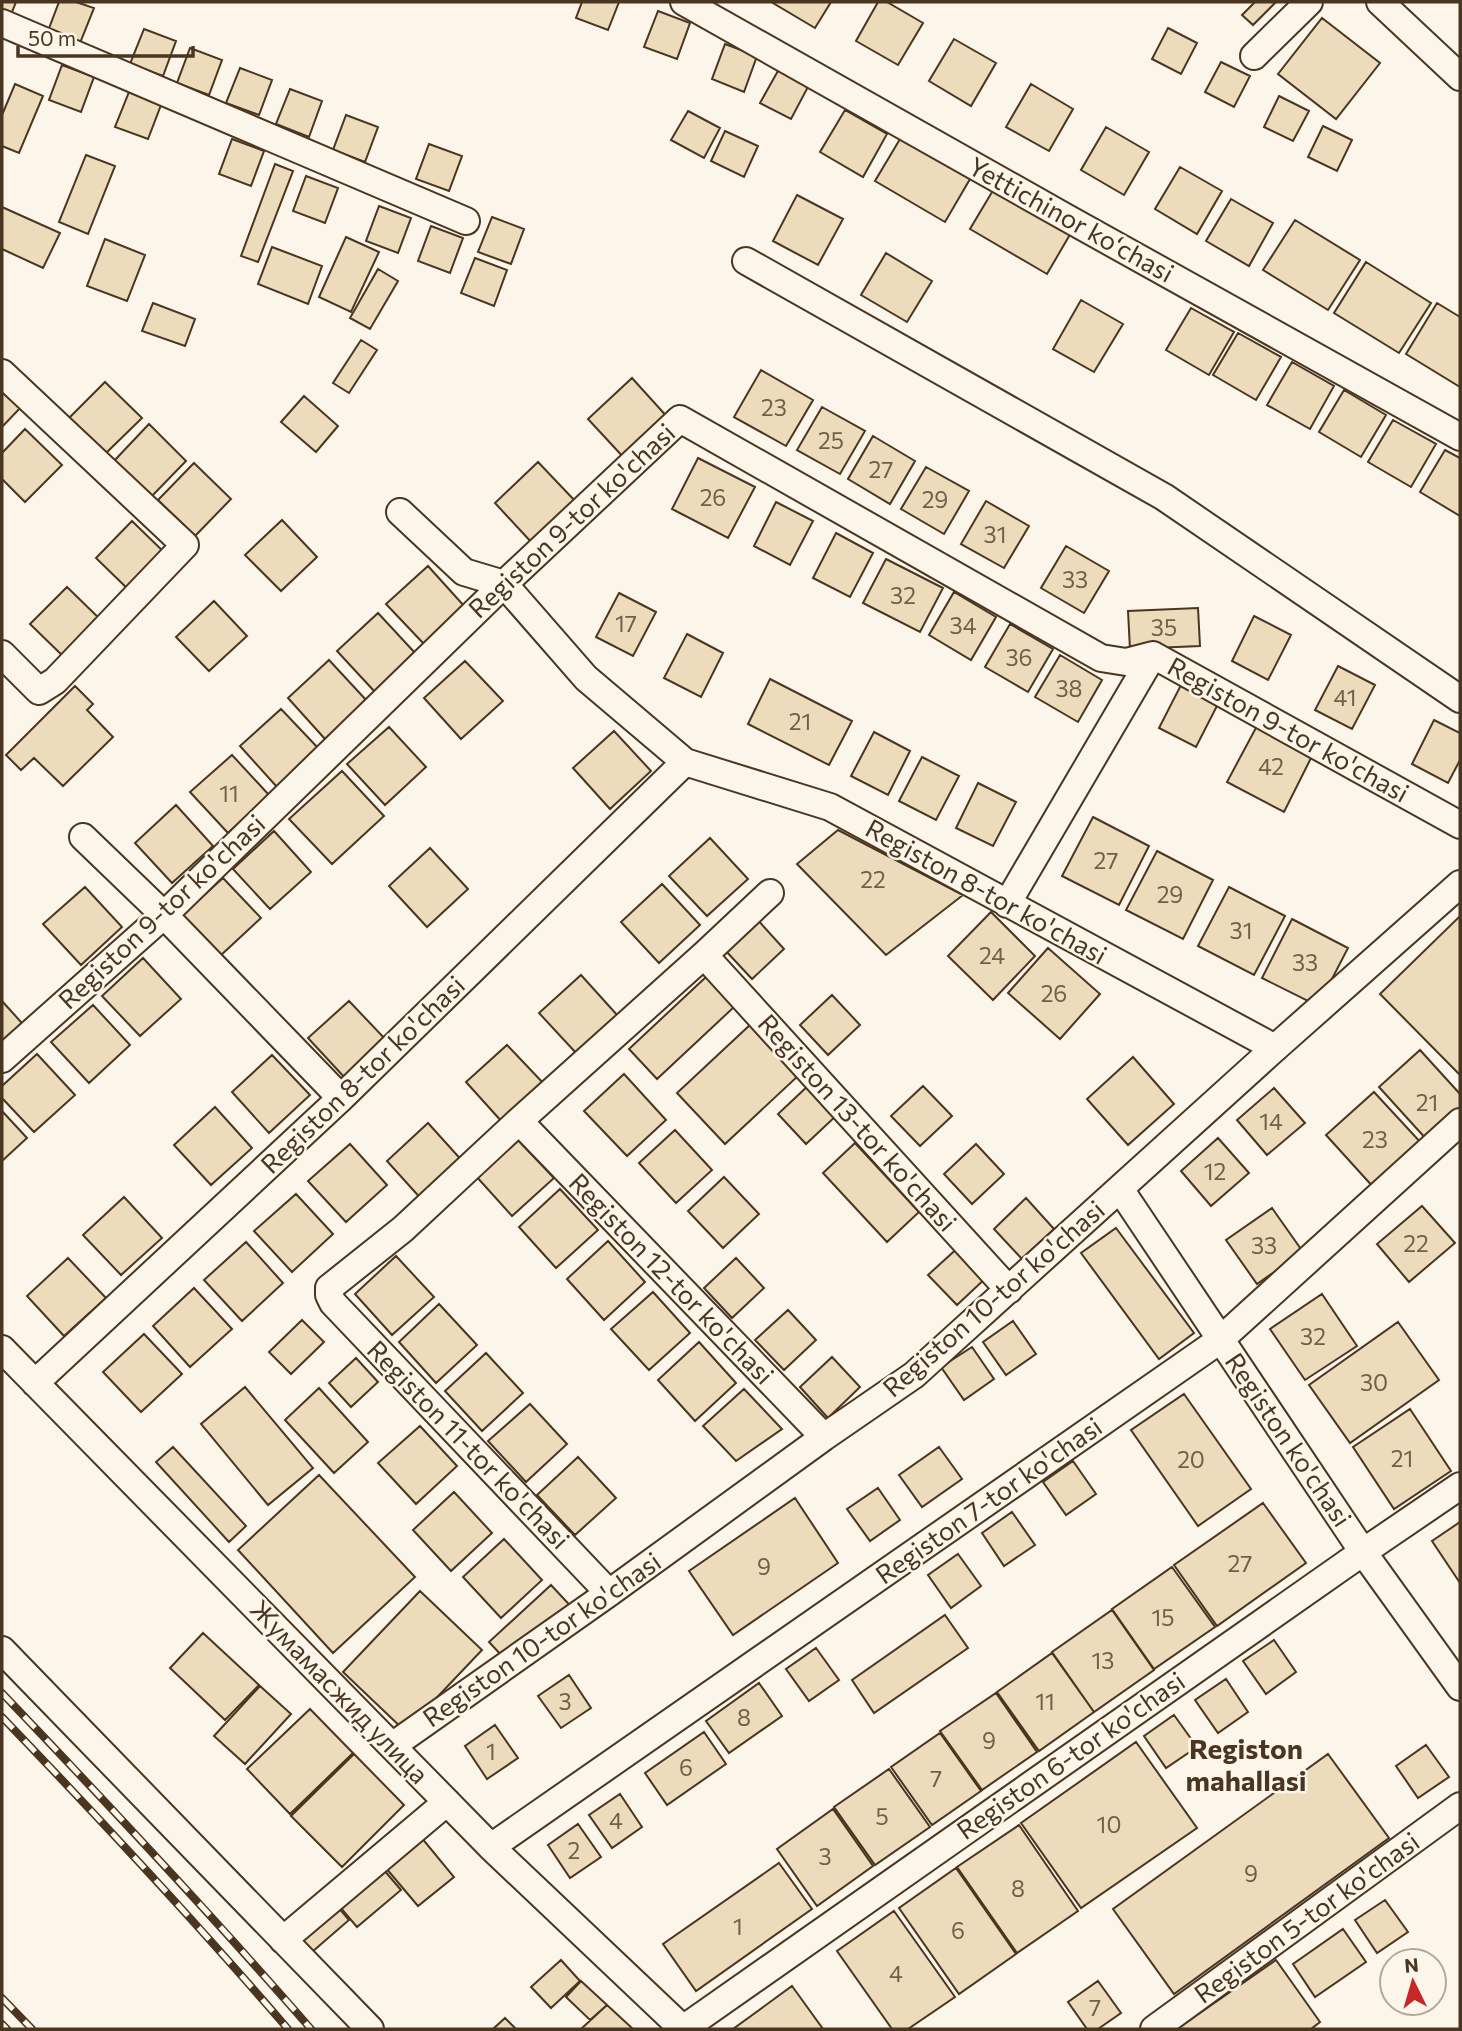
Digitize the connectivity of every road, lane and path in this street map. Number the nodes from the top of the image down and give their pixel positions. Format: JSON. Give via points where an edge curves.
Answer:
{"nodes":[{"id":1,"x":684,"y":2,"type":"edge"},
{"id":2,"x":1309,"y":2,"type":"edge"},
{"id":3,"x":1380,"y":2,"type":"edge"},
{"id":4,"x":2,"y":23,"type":"edge"},
{"id":5,"x":1254,"y":56,"type":"dead end"},
{"id":6,"x":1460,"y":77,"type":"edge"},
{"id":7,"x":466,"y":221,"type":"dead end"},
{"id":8,"x":746,"y":261,"type":"dead end"},
{"id":9,"x":2,"y":373,"type":"edge"},
{"id":10,"x":1460,"y":437,"type":"edge"},
{"id":11,"x":400,"y":512,"type":"dead end"},
{"id":12,"x":504,"y":584,"type":"junction"},
{"id":13,"x":2,"y":654,"type":"edge"},
{"id":14,"x":1153,"y":655,"type":"junction"},
{"id":15,"x":1460,"y":699,"type":"edge"},
{"id":16,"x":685,"y":762,"type":"junction"},
{"id":17,"x":1460,"y":825,"type":"edge"},
{"id":18,"x":83,"y":837,"type":"dead end"},
{"id":19,"x":1460,"y":884,"type":"edge"},
{"id":20,"x":770,"y":893,"type":"dead end"},
{"id":21,"x":1007,"y":904,"type":"junction"},
{"id":22,"x":164,"y":915,"type":"junction"},
{"id":23,"x":704,"y":955,"type":"junction"},
{"id":24,"x":1275,"y":1048,"type":"junction"},
{"id":25,"x":2,"y":1059,"type":"edge"},
{"id":26,"x":341,"y":1098,"type":"junction"},
{"id":27,"x":519,"y":1121,"type":"junction"},
{"id":28,"x":1460,"y":1122,"type":"edge"},
{"id":29,"x":1120,"y":1189,"type":"junction"},
{"id":30,"x":1009,"y":1290,"type":"junction"},
{"id":31,"x":1220,"y":1340,"type":"junction"},
{"id":32,"x":2,"y":1349,"type":"edge"},
{"id":33,"x":35,"y":1382,"type":"junction"},
{"id":34,"x":824,"y":1437,"type":"junction"},
{"id":35,"x":1460,"y":1486,"type":"edge"},
{"id":36,"x":1363,"y":1552,"type":"junction"},
{"id":37,"x":609,"y":1593,"type":"junction"},
{"id":38,"x":2,"y":1650,"type":"edge"},
{"id":39,"x":1460,"y":1687,"type":"edge"},
{"id":40,"x":392,"y":1746,"type":"junction"},
{"id":41,"x":447,"y":1802,"type":"junction"},
{"id":42,"x":1460,"y":1806,"type":"edge"},
{"id":43,"x":491,"y":1847,"type":"junction"},
{"id":44,"x":283,"y":1940,"type":"junction"},
{"id":45,"x":370,"y":2029,"type":"edge"},
{"id":46,"x":683,"y":2029,"type":"edge"},
{"id":47,"x":1154,"y":2029,"type":"edge"}],
"edges":[{"from":1,"to":10,"type":"street","name":"Yettichinor ko‘chasi"},
{"from":2,"to":5,"type":"street"},
{"from":3,"to":6,"type":"street"},
{"from":4,"to":7,"type":"street"},
{"from":8,"to":15,"type":"street","via":[[1164,497]]},
{"from":9,"to":13,"type":"street","via":[[186,545],[55,681],[38,691]]},
{"from":11,"to":12,"type":"street","via":[[464,572]]},
{"from":12,"to":14,"type":"street","name":"Registon 9-tor ko'chasi","via":[[680,419],[1101,657],[1126,662]]},
{"from":12,"to":16,"type":"street","name":"Registon 8-tor ko'chasi","via":[[586,678]]},
{"from":12,"to":22,"type":"street","name":"Registon 9-tor ko'chasi"},
{"from":14,"to":17,"type":"street","name":"Registon 9-tor ko'chasi"},
{"from":14,"to":21,"type":"street"},
{"from":16,"to":21,"type":"street","name":"Registon 8-tor ko'chasi","via":[[830,807]]},
{"from":16,"to":26,"type":"street","name":"Registon 8-tor ko'chasi"},
{"from":18,"to":22,"type":"street"},
{"from":19,"to":24,"type":"street","name":"Registon 10-tor ko'chasi"},
{"from":20,"to":23,"type":"street"},
{"from":21,"to":24,"type":"street","name":"Registon 8-tor ko'chasi"},
{"from":22,"to":25,"type":"street","name":"Registon 9-tor ko'chasi"},
{"from":22,"to":26,"type":"street"},
{"from":23,"to":27,"type":"street"},
{"from":23,"to":30,"type":"street","name":"Registon 13-tor ko'chasi"},
{"from":24,"to":29,"type":"street","name":"Registon 10-tor ko'chasi"},
{"from":26,"to":33,"type":"street","name":"Registon 8-tor ko'chasi"},
{"from":27,"to":34,"type":"street","name":"Registon 12-tor ko'chasi"},
{"from":27,"to":37,"type":"street","name":"Registon 11-tor ko'chasi","via":[[403,1228],[329,1288],[329,1295]]},
{"from":28,"to":31,"type":"street","name":"Registon 7-tor ko'chasi"},
{"from":29,"to":30,"type":"street","name":"Registon 10-tor ko'chasi"},
{"from":29,"to":31,"type":"street","name":"Registon ko'chasi"},
{"from":30,"to":34,"type":"street","name":"Registon 10-tor ko'chasi","via":[[914,1375]]},
{"from":31,"to":36,"type":"street","name":"Registon ko'chasi"},
{"from":31,"to":43,"type":"street","name":"Registon 7-tor ko'chasi"},
{"from":32,"to":33,"type":"street","name":"Жумамасжид улица"},
{"from":33,"to":40,"type":"street","name":"Жумамасжид улица"},
{"from":34,"to":37,"type":"street","name":"Registon 10-tor ko'chasi"},
{"from":35,"to":36,"type":"street","name":"Registon 6-tor ko'chasi"},
{"from":36,"to":39,"type":"street","name":"Registon ko'chasi"},
{"from":36,"to":46,"type":"street","name":"Registon 6-tor ko'chasi"},
{"from":37,"to":40,"type":"street","name":"Registon 10-tor ko'chasi"},
{"from":38,"to":44,"type":"street"},
{"from":40,"to":41,"type":"street","name":"Жумамасжид улица"},
{"from":41,"to":43,"type":"street","name":"Жумамасжид улица"},
{"from":41,"to":44,"type":"street"},
{"from":42,"to":47,"type":"street","name":"Registon 5-tor ko'chasi"},
{"from":43,"to":46,"type":"street","name":"Жумамасжид улица"},
{"from":44,"to":45,"type":"street"}]}
